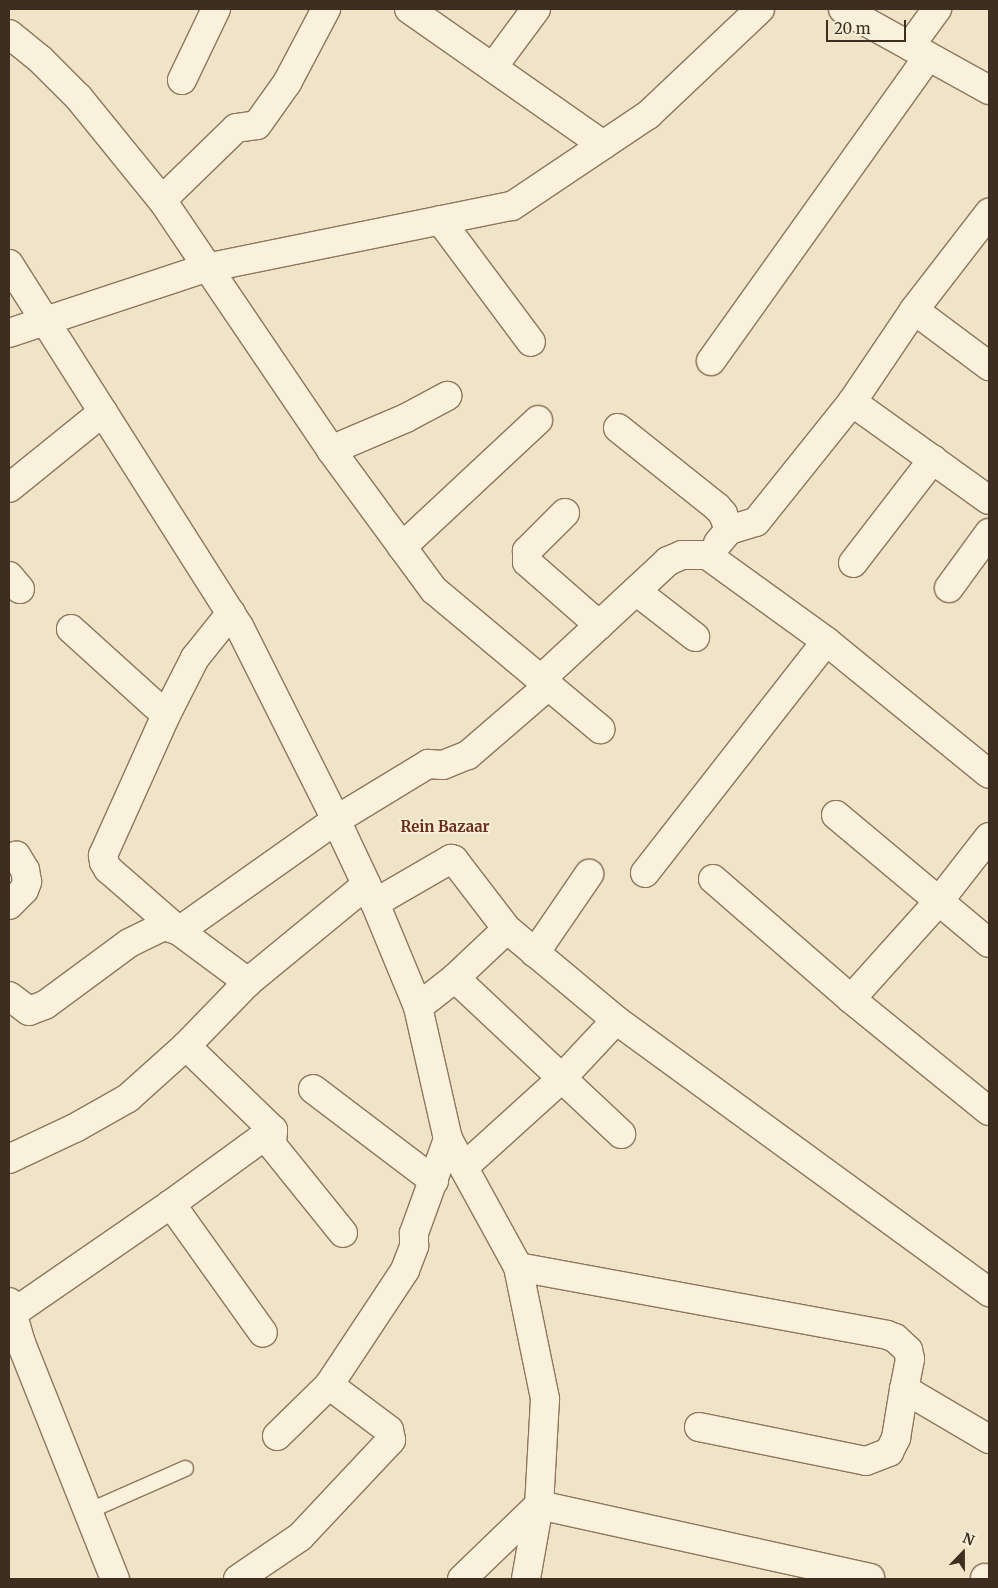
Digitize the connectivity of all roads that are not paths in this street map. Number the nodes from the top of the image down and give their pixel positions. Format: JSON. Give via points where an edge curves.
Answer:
{"nodes":[{"id":1,"x":216,"y":9,"type":"edge"},
{"id":2,"x":326,"y":9,"type":"edge"},
{"id":3,"x":409,"y":9,"type":"edge"},
{"id":4,"x":536,"y":9,"type":"edge"},
{"id":5,"x":760,"y":9,"type":"edge"},
{"id":6,"x":843,"y":9,"type":"edge"},
{"id":7,"x":937,"y":9,"type":"edge"},
{"id":8,"x":9,"y":34,"type":"edge"},
{"id":9,"x":919,"y":51,"type":"junction"},
{"id":10,"x":493,"y":68,"type":"junction"},
{"id":11,"x":182,"y":80,"type":"dead end"},
{"id":12,"x":988,"y":86,"type":"edge"},
{"id":13,"x":603,"y":145,"type":"junction"},
{"id":14,"x":162,"y":200,"type":"junction"},
{"id":15,"x":989,"y":213,"type":"edge"},
{"id":16,"x":440,"y":220,"type":"junction"},
{"id":17,"x":9,"y":264,"type":"edge"},
{"id":18,"x":206,"y":268,"type":"junction"},
{"id":19,"x":914,"y":310,"type":"junction"},
{"id":20,"x":46,"y":320,"type":"junction"},
{"id":21,"x":9,"y":333,"type":"edge"},
{"id":22,"x":531,"y":342,"type":"dead end"},
{"id":23,"x":711,"y":361,"type":"dead end"},
{"id":24,"x":989,"y":366,"type":"edge"},
{"id":25,"x":447,"y":396,"type":"dead end"},
{"id":26,"x":852,"y":402,"type":"junction"},
{"id":27,"x":102,"y":412,"type":"junction"},
{"id":28,"x":538,"y":420,"type":"dead end"},
{"id":29,"x":618,"y":428,"type":"dead end"},
{"id":30,"x":331,"y":450,"type":"junction"},
{"id":31,"x":933,"y":459,"type":"junction"},
{"id":32,"x":9,"y":488,"type":"edge"},
{"id":33,"x":989,"y":500,"type":"edge"},
{"id":34,"x":565,"y":513,"type":"dead end"},
{"id":35,"x":729,"y":530,"type":"junction"},
{"id":36,"x":989,"y":533,"type":"edge"},
{"id":37,"x":402,"y":547,"type":"junction"},
{"id":38,"x":707,"y":554,"type":"junction"},
{"id":39,"x":853,"y":562,"type":"dead end"},
{"id":40,"x":948,"y":588,"type":"dead end"},
{"id":41,"x":636,"y":591,"type":"junction"},
{"id":42,"x":231,"y":613,"type":"junction"},
{"id":43,"x":599,"y":625,"type":"junction"},
{"id":44,"x":71,"y":629,"type":"dead end"},
{"id":45,"x":695,"y":637,"type":"dead end"},
{"id":46,"x":826,"y":640,"type":"junction"},
{"id":47,"x":544,"y":683,"type":"junction"},
{"id":48,"x":166,"y":715,"type":"junction"},
{"id":49,"x":600,"y":729,"type":"dead end"},
{"id":50,"x":989,"y":774,"type":"edge"},
{"id":51,"x":836,"y":814,"type":"dead end"},
{"id":52,"x":336,"y":820,"type":"junction"},
{"id":53,"x":989,"y":837,"type":"edge"},
{"id":54,"x":12,"y":850,"type":"edge"},
{"id":55,"x":644,"y":873,"type":"dead end"},
{"id":56,"x":589,"y":874,"type":"dead end"},
{"id":57,"x":713,"y":879,"type":"dead end"},
{"id":58,"x":371,"y":894,"type":"junction"},
{"id":59,"x":939,"y":901,"type":"junction"},
{"id":60,"x":9,"y":905,"type":"edge"},
{"id":61,"x":507,"y":929,"type":"junction"},
{"id":62,"x":179,"y":931,"type":"junction"},
{"id":63,"x":989,"y":943,"type":"edge"},
{"id":64,"x":535,"y":952,"type":"junction"},
{"id":65,"x":455,"y":978,"type":"junction"},
{"id":66,"x":248,"y":982,"type":"junction"},
{"id":67,"x":9,"y":996,"type":"edge"},
{"id":68,"x":851,"y":999,"type":"junction"},
{"id":69,"x":418,"y":1007,"type":"junction"},
{"id":70,"x":616,"y":1020,"type":"junction"},
{"id":71,"x":186,"y":1046,"type":"junction"},
{"id":72,"x":562,"y":1078,"type":"junction"},
{"id":73,"x":313,"y":1089,"type":"dead end"},
{"id":74,"x":989,"y":1111,"type":"edge"},
{"id":75,"x":273,"y":1130,"type":"junction"},
{"id":76,"x":621,"y":1134,"type":"dead end"},
{"id":77,"x":448,"y":1139,"type":"junction"},
{"id":78,"x":9,"y":1160,"type":"edge"},
{"id":79,"x":464,"y":1168,"type":"junction"},
{"id":80,"x":434,"y":1181,"type":"junction"},
{"id":81,"x":171,"y":1204,"type":"junction"},
{"id":82,"x":343,"y":1233,"type":"dead end"},
{"id":83,"x":518,"y":1266,"type":"junction"},
{"id":84,"x":989,"y":1292,"type":"edge"},
{"id":85,"x":11,"y":1308,"type":"edge"},
{"id":86,"x":263,"y":1333,"type":"dead end"},
{"id":87,"x":15,"y":1346,"type":"edge"},
{"id":88,"x":329,"y":1385,"type":"junction"},
{"id":89,"x":904,"y":1389,"type":"junction"},
{"id":90,"x":700,"y":1427,"type":"dead end"},
{"id":91,"x":277,"y":1436,"type":"dead end"},
{"id":92,"x":989,"y":1439,"type":"edge"},
{"id":93,"x":185,"y":1468,"type":"dead end"},
{"id":94,"x":540,"y":1505,"type":"junction"},
{"id":95,"x":87,"y":1511,"type":"junction"},
{"id":96,"x":870,"y":1578,"type":"dead end"},
{"id":97,"x":115,"y":1579,"type":"edge"},
{"id":98,"x":238,"y":1579,"type":"edge"},
{"id":99,"x":462,"y":1579,"type":"edge"},
{"id":100,"x":526,"y":1579,"type":"edge"}],
"edges":[{"from":1,"to":11,"type":"street"},
{"from":2,"to":14,"type":"street","via":[[288,83],[258,124],[236,128]]},
{"from":3,"to":10,"type":"street"},
{"from":4,"to":10,"type":"street"},
{"from":5,"to":13,"type":"street","via":[[648,115]]},
{"from":6,"to":9,"type":"street"},
{"from":7,"to":9,"type":"street"},
{"from":8,"to":14,"type":"street","via":[[79,98]]},
{"from":9,"to":12,"type":"street"},
{"from":9,"to":23,"type":"street"},
{"from":10,"to":13,"type":"street"},
{"from":13,"to":16,"type":"street","via":[[512,206]]},
{"from":14,"to":18,"type":"street"},
{"from":15,"to":19,"type":"street"},
{"from":16,"to":18,"type":"street"},
{"from":16,"to":22,"type":"street"},
{"from":17,"to":20,"type":"street"},
{"from":18,"to":20,"type":"street"},
{"from":18,"to":30,"type":"street"},
{"from":19,"to":24,"type":"street"},
{"from":19,"to":26,"type":"street"},
{"from":20,"to":21,"type":"street"},
{"from":20,"to":27,"type":"street"},
{"from":25,"to":30,"type":"street","via":[[406,418]]},
{"from":26,"to":31,"type":"street"},
{"from":26,"to":35,"type":"street","via":[[756,522]]},
{"from":27,"to":32,"type":"street"},
{"from":27,"to":42,"type":"street"},
{"from":28,"to":37,"type":"street"},
{"from":29,"to":35,"type":"street","via":[[718,507]]},
{"from":30,"to":37,"type":"street"},
{"from":31,"to":33,"type":"street"},
{"from":31,"to":39,"type":"street"},
{"from":34,"to":43,"type":"street","via":[[527,551],[527,562]]},
{"from":35,"to":38,"type":"street"},
{"from":36,"to":40,"type":"street"},
{"from":37,"to":47,"type":"street","via":[[434,590]]},
{"from":38,"to":41,"type":"street","via":[[682,555],[668,561]]},
{"from":38,"to":46,"type":"street"},
{"from":41,"to":43,"type":"street"},
{"from":41,"to":45,"type":"street"},
{"from":42,"to":48,"type":"street","via":[[195,658]]},
{"from":42,"to":52,"type":"street"},
{"from":43,"to":47,"type":"street"},
{"from":44,"to":48,"type":"street"},
{"from":46,"to":50,"type":"street"},
{"from":46,"to":55,"type":"street"},
{"from":47,"to":49,"type":"street"},
{"from":47,"to":52,"type":"street","via":[[468,755],[443,765],[428,764]]},
{"from":48,"to":62,"type":"street","via":[[103,855],[108,868]]},
{"from":51,"to":59,"type":"street"},
{"from":52,"to":58,"type":"street"},
{"from":52,"to":62,"type":"street"},
{"from":53,"to":59,"type":"street"},
{"from":54,"to":60,"type":"street","via":[[25,870],[26,882],[24,890]]},
{"from":56,"to":64,"type":"street"},
{"from":57,"to":68,"type":"street"},
{"from":58,"to":61,"type":"street","via":[[451,859]]},
{"from":58,"to":66,"type":"street"},
{"from":58,"to":69,"type":"street"},
{"from":59,"to":63,"type":"street"},
{"from":59,"to":68,"type":"street"},
{"from":61,"to":64,"type":"street"},
{"from":61,"to":65,"type":"street"},
{"from":62,"to":66,"type":"street"},
{"from":62,"to":67,"type":"street","via":[[164,926],[130,943],[45,1005],[29,1011]]},
{"from":64,"to":70,"type":"street"},
{"from":65,"to":69,"type":"street"},
{"from":65,"to":72,"type":"street"},
{"from":66,"to":71,"type":"street"},
{"from":68,"to":74,"type":"street"},
{"from":69,"to":77,"type":"street"},
{"from":70,"to":72,"type":"street"},
{"from":70,"to":84,"type":"street"},
{"from":71,"to":75,"type":"street"},
{"from":71,"to":78,"type":"street","via":[[128,1098]]},
{"from":72,"to":76,"type":"street"},
{"from":72,"to":79,"type":"street"},
{"from":73,"to":80,"type":"street"},
{"from":75,"to":81,"type":"street"},
{"from":75,"to":82,"type":"street","via":[[272,1145]]},
{"from":77,"to":79,"type":"street"},
{"from":77,"to":80,"type":"street"},
{"from":79,"to":83,"type":"street"},
{"from":80,"to":88,"type":"street","via":[[414,1233],[414,1246],[405,1270]]},
{"from":81,"to":85,"type":"street"},
{"from":81,"to":86,"type":"street"},
{"from":83,"to":89,"type":"street","via":[[887,1335],[896,1338],[908,1350],[910,1359]]},
{"from":83,"to":94,"type":"street","via":[[545,1399]]},
{"from":85,"to":87,"type":"street"},
{"from":87,"to":95,"type":"street"},
{"from":88,"to":91,"type":"street"},
{"from":88,"to":98,"type":"street","via":[[388,1430],[392,1440],[300,1537]]},
{"from":89,"to":90,"type":"street","via":[[896,1438],[888,1452],[866,1461]]},
{"from":89,"to":92,"type":"street"},
{"from":93,"to":95,"type":"lane"},
{"from":94,"to":96,"type":"street"},
{"from":94,"to":99,"type":"street"},
{"from":94,"to":100,"type":"street"},
{"from":95,"to":97,"type":"street"}]}
